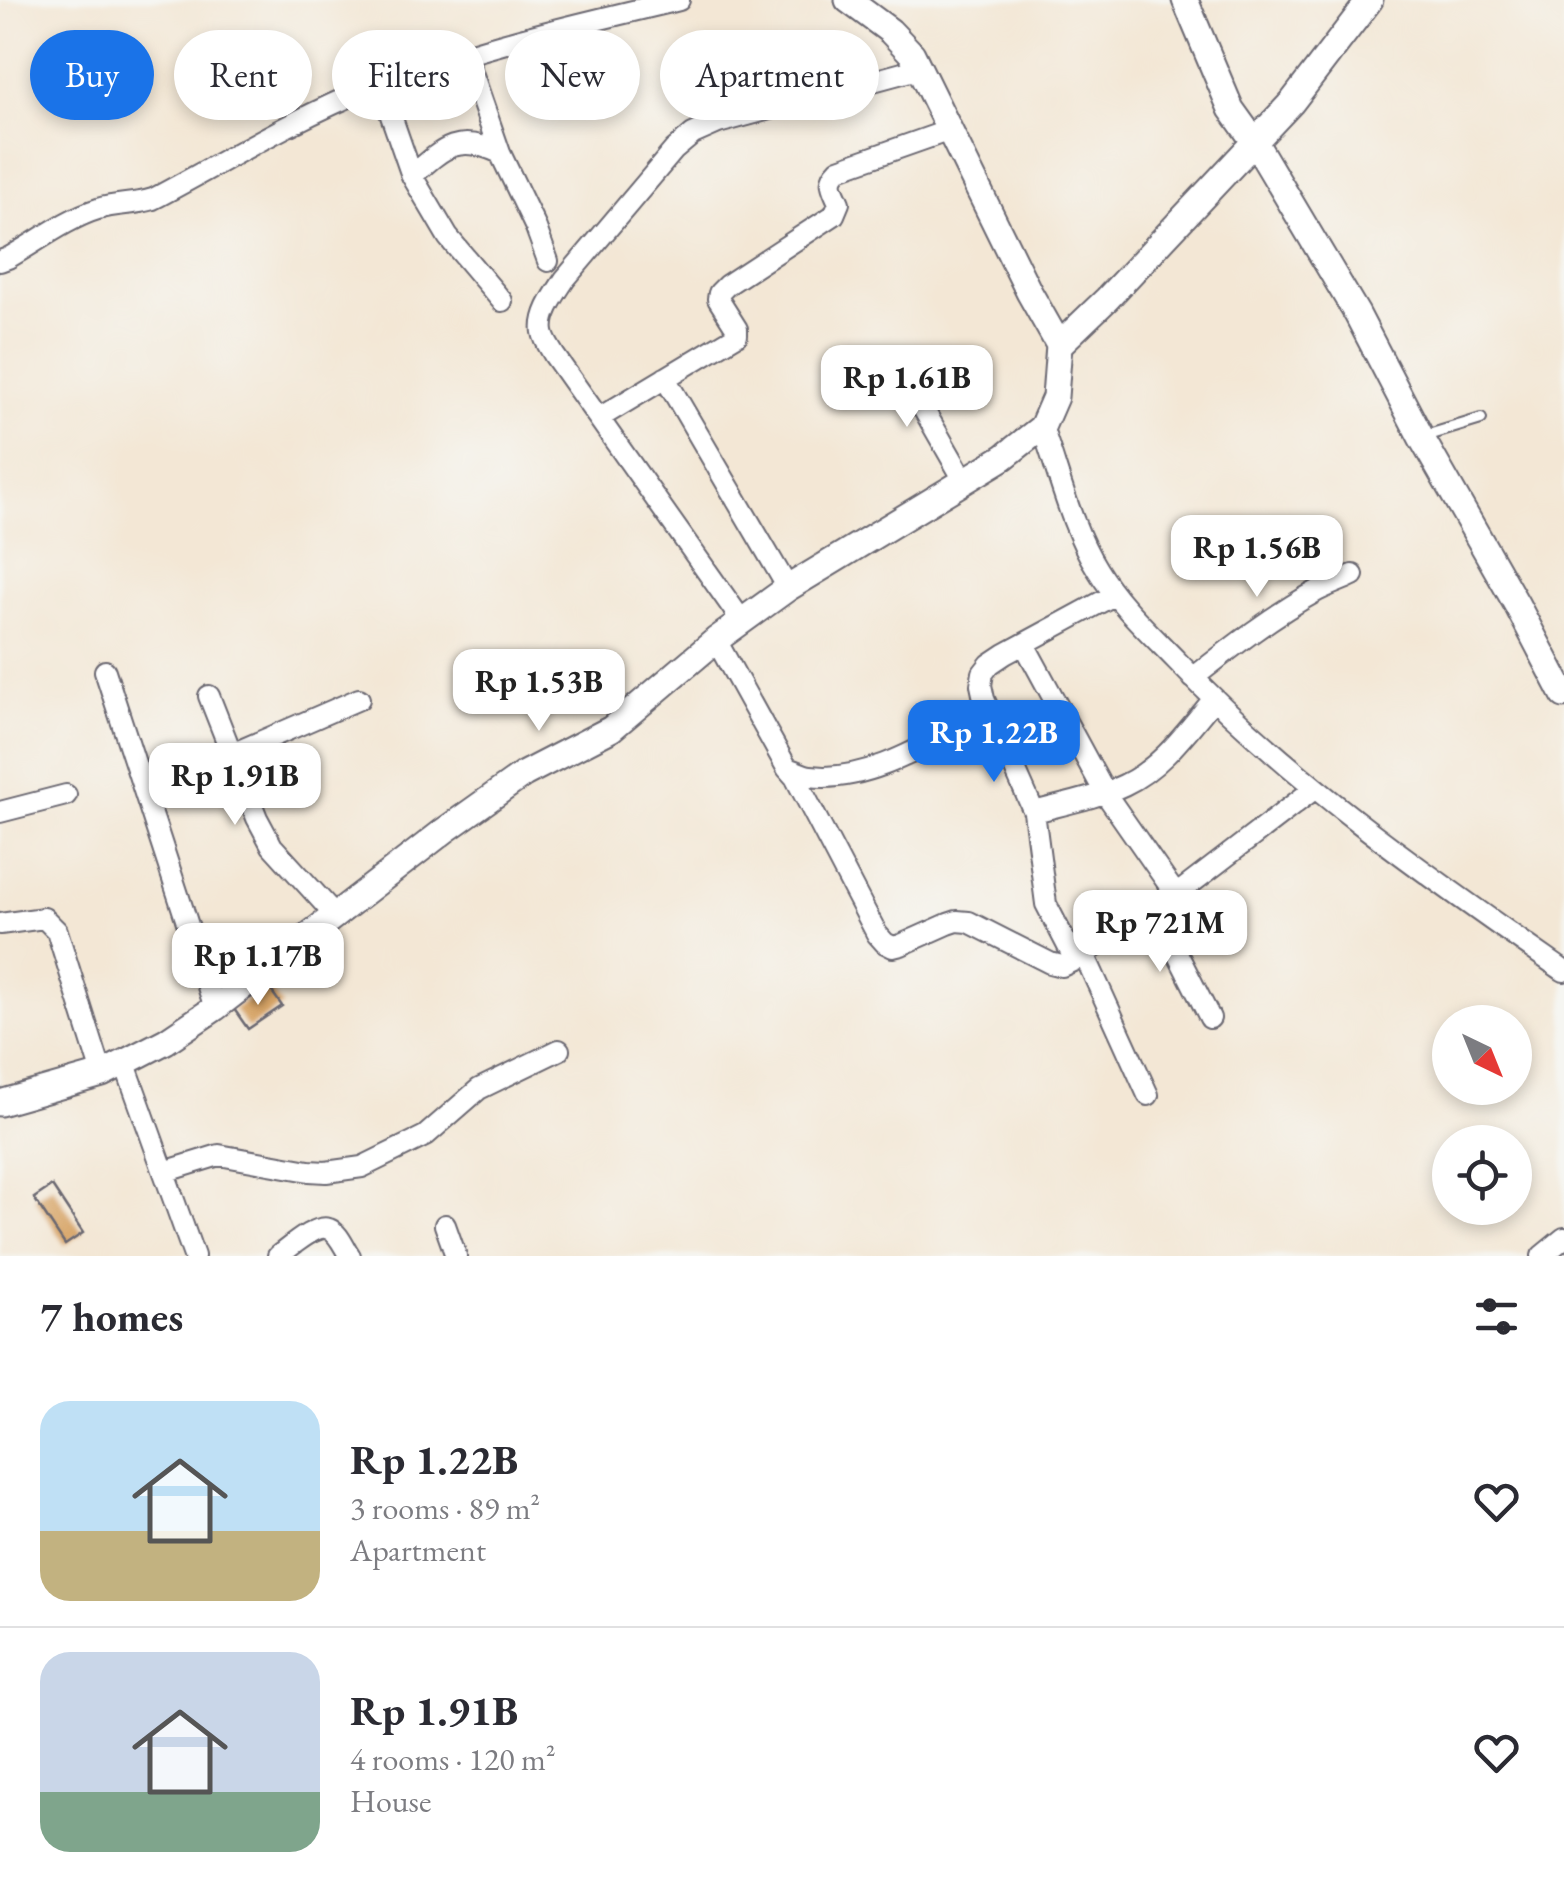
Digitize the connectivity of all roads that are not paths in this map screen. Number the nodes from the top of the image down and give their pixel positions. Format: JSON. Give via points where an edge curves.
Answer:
{"nodes":[{"id":1,"x":679,"y":0,"type":"edge"},
{"id":2,"x":848,"y":0,"type":"edge"},
{"id":3,"x":1184,"y":0,"type":"edge"},
{"id":4,"x":1370,"y":0,"type":"edge"},
{"id":5,"x":485,"y":50,"type":"edge"},
{"id":6,"x":921,"y":68,"type":"junction"},
{"id":7,"x":332,"y":104,"type":"edge"},
{"id":8,"x":485,"y":110,"type":"edge"},
{"id":9,"x":393,"y":120,"type":"edge"},
{"id":10,"x":950,"y":130,"type":"junction"},
{"id":11,"x":1254,"y":141,"type":"junction"},
{"id":12,"x":500,"y":153,"type":"junction"},
{"id":13,"x":412,"y":176,"type":"junction"},
{"id":14,"x":0,"y":261,"type":"edge"},
{"id":15,"x":548,"y":261,"type":"dead end"},
{"id":16,"x":502,"y":301,"type":"dead end"},
{"id":17,"x":1060,"y":345,"type":"junction"},
{"id":18,"x":893,"y":356,"type":"dead end"},
{"id":19,"x":664,"y":378,"type":"junction"},
{"id":20,"x":599,"y":418,"type":"junction"},
{"id":21,"x":1481,"y":419,"type":"dead end"},
{"id":22,"x":1042,"y":427,"type":"junction"},
{"id":23,"x":1421,"y":437,"type":"junction"},
{"id":24,"x":964,"y":480,"type":"junction"},
{"id":25,"x":1353,"y":575,"type":"dead end"},
{"id":26,"x":788,"y":588,"type":"junction"},
{"id":27,"x":1114,"y":595,"type":"junction"},
{"id":28,"x":742,"y":621,"type":"junction"},
{"id":29,"x":716,"y":640,"type":"junction"},
{"id":30,"x":1024,"y":644,"type":"junction"},
{"id":31,"x":106,"y":671,"type":"dead end"},
{"id":32,"x":1193,"y":678,"type":"junction"},
{"id":33,"x":1564,"y":695,"type":"edge"},
{"id":34,"x":209,"y":696,"type":"dead end"},
{"id":35,"x":359,"y":699,"type":"dead end"},
{"id":36,"x":1213,"y":700,"type":"junction"},
{"id":37,"x":990,"y":712,"type":"junction"},
{"id":38,"x":232,"y":754,"type":"junction"},
{"id":39,"x":787,"y":768,"type":"junction"},
{"id":40,"x":1314,"y":790,"type":"junction"},
{"id":41,"x":1105,"y":792,"type":"junction"},
{"id":42,"x":66,"y":795,"type":"dead end"},
{"id":43,"x":0,"y":812,"type":"edge"},
{"id":44,"x":1034,"y":812,"type":"junction"},
{"id":45,"x":1176,"y":894,"type":"junction"},
{"id":46,"x":1154,"y":908,"type":"junction"},
{"id":47,"x":334,"y":914,"type":"junction"},
{"id":48,"x":0,"y":924,"type":"edge"},
{"id":49,"x":1080,"y":957,"type":"junction"},
{"id":50,"x":1564,"y":971,"type":"edge"},
{"id":51,"x":215,"y":1008,"type":"junction"},
{"id":52,"x":1210,"y":1018,"type":"dead end"},
{"id":53,"x":558,"y":1050,"type":"dead end"},
{"id":54,"x":113,"y":1069,"type":"junction"},
{"id":55,"x":1148,"y":1095,"type":"dead end"},
{"id":56,"x":0,"y":1103,"type":"edge"},
{"id":57,"x":164,"y":1172,"type":"junction"},
{"id":58,"x":446,"y":1225,"type":"dead end"},
{"id":59,"x":1564,"y":1238,"type":"edge"},
{"id":60,"x":194,"y":1256,"type":"edge"},
{"id":61,"x":278,"y":1256,"type":"edge"},
{"id":62,"x":350,"y":1256,"type":"edge"},
{"id":63,"x":456,"y":1256,"type":"edge"},
{"id":64,"x":1542,"y":1256,"type":"edge"}],
"edges":[{"from":1,"to":5,"type":"street"},
{"from":2,"to":6,"type":"street","via":[[899,40]]},
{"from":3,"to":11,"type":"street","via":[[1224,95]]},
{"from":4,"to":11,"type":"street"},
{"from":6,"to":10,"type":"street"},
{"from":6,"to":20,"type":"street","via":[[718,122],[674,150],[565,278],[543,321],[542,335]]},
{"from":7,"to":14,"type":"street","via":[[153,199],[87,213]]},
{"from":8,"to":12,"type":"street"},
{"from":9,"to":13,"type":"street"},
{"from":10,"to":17,"type":"street"},
{"from":10,"to":19,"type":"street","via":[[839,169],[830,184],[839,203],[834,215],[719,293],[737,335]]},
{"from":11,"to":17,"type":"street"},
{"from":11,"to":23,"type":"street"},
{"from":12,"to":13,"type":"street","via":[[448,146]]},
{"from":12,"to":15,"type":"street"},
{"from":13,"to":16,"type":"street","via":[[448,238]]},
{"from":17,"to":22,"type":"street","via":[[1055,397]]},
{"from":18,"to":24,"type":"street"},
{"from":19,"to":20,"type":"street"},
{"from":19,"to":26,"type":"street"},
{"from":20,"to":28,"type":"street"},
{"from":21,"to":23,"type":"lane"},
{"from":22,"to":24,"type":"street"},
{"from":22,"to":27,"type":"street","via":[[1082,540]]},
{"from":23,"to":33,"type":"street"},
{"from":24,"to":26,"type":"street"},
{"from":25,"to":32,"type":"street","via":[[1284,612]]},
{"from":26,"to":28,"type":"street"},
{"from":27,"to":30,"type":"street"},
{"from":27,"to":32,"type":"street"},
{"from":28,"to":29,"type":"street"},
{"from":29,"to":39,"type":"street"},
{"from":29,"to":47,"type":"street","via":[[611,729],[524,774]]},
{"from":30,"to":37,"type":"street","via":[[983,673]]},
{"from":30,"to":41,"type":"street"},
{"from":31,"to":51,"type":"street"},
{"from":32,"to":36,"type":"street"},
{"from":34,"to":38,"type":"street"},
{"from":35,"to":38,"type":"street"},
{"from":36,"to":40,"type":"street"},
{"from":36,"to":41,"type":"street","via":[[1148,771]]},
{"from":37,"to":39,"type":"street","via":[[901,758],[857,772],[809,776]]},
{"from":37,"to":44,"type":"street"},
{"from":38,"to":47,"type":"street","via":[[272,846]]},
{"from":39,"to":49,"type":"street","via":[[885,942],[901,945],[957,920],[1050,963],[1062,966]]},
{"from":40,"to":45,"type":"street"},
{"from":40,"to":50,"type":"street"},
{"from":41,"to":44,"type":"street"},
{"from":41,"to":45,"type":"street"},
{"from":42,"to":43,"type":"street"},
{"from":44,"to":49,"type":"street","via":[[1046,904]]},
{"from":45,"to":46,"type":"street"},
{"from":46,"to":49,"type":"street"},
{"from":46,"to":52,"type":"street"},
{"from":47,"to":51,"type":"street"},
{"from":48,"to":54,"type":"street","via":[[44,918],[51,923]]},
{"from":49,"to":55,"type":"street"},
{"from":51,"to":54,"type":"street"},
{"from":53,"to":57,"type":"street","via":[[479,1090],[425,1136],[362,1167],[309,1171],[219,1155]]},
{"from":54,"to":56,"type":"street"},
{"from":54,"to":57,"type":"street"},
{"from":57,"to":60,"type":"street"},
{"from":58,"to":63,"type":"street"},
{"from":59,"to":64,"type":"street"},
{"from":61,"to":62,"type":"street","via":[[324,1227]]}]}
